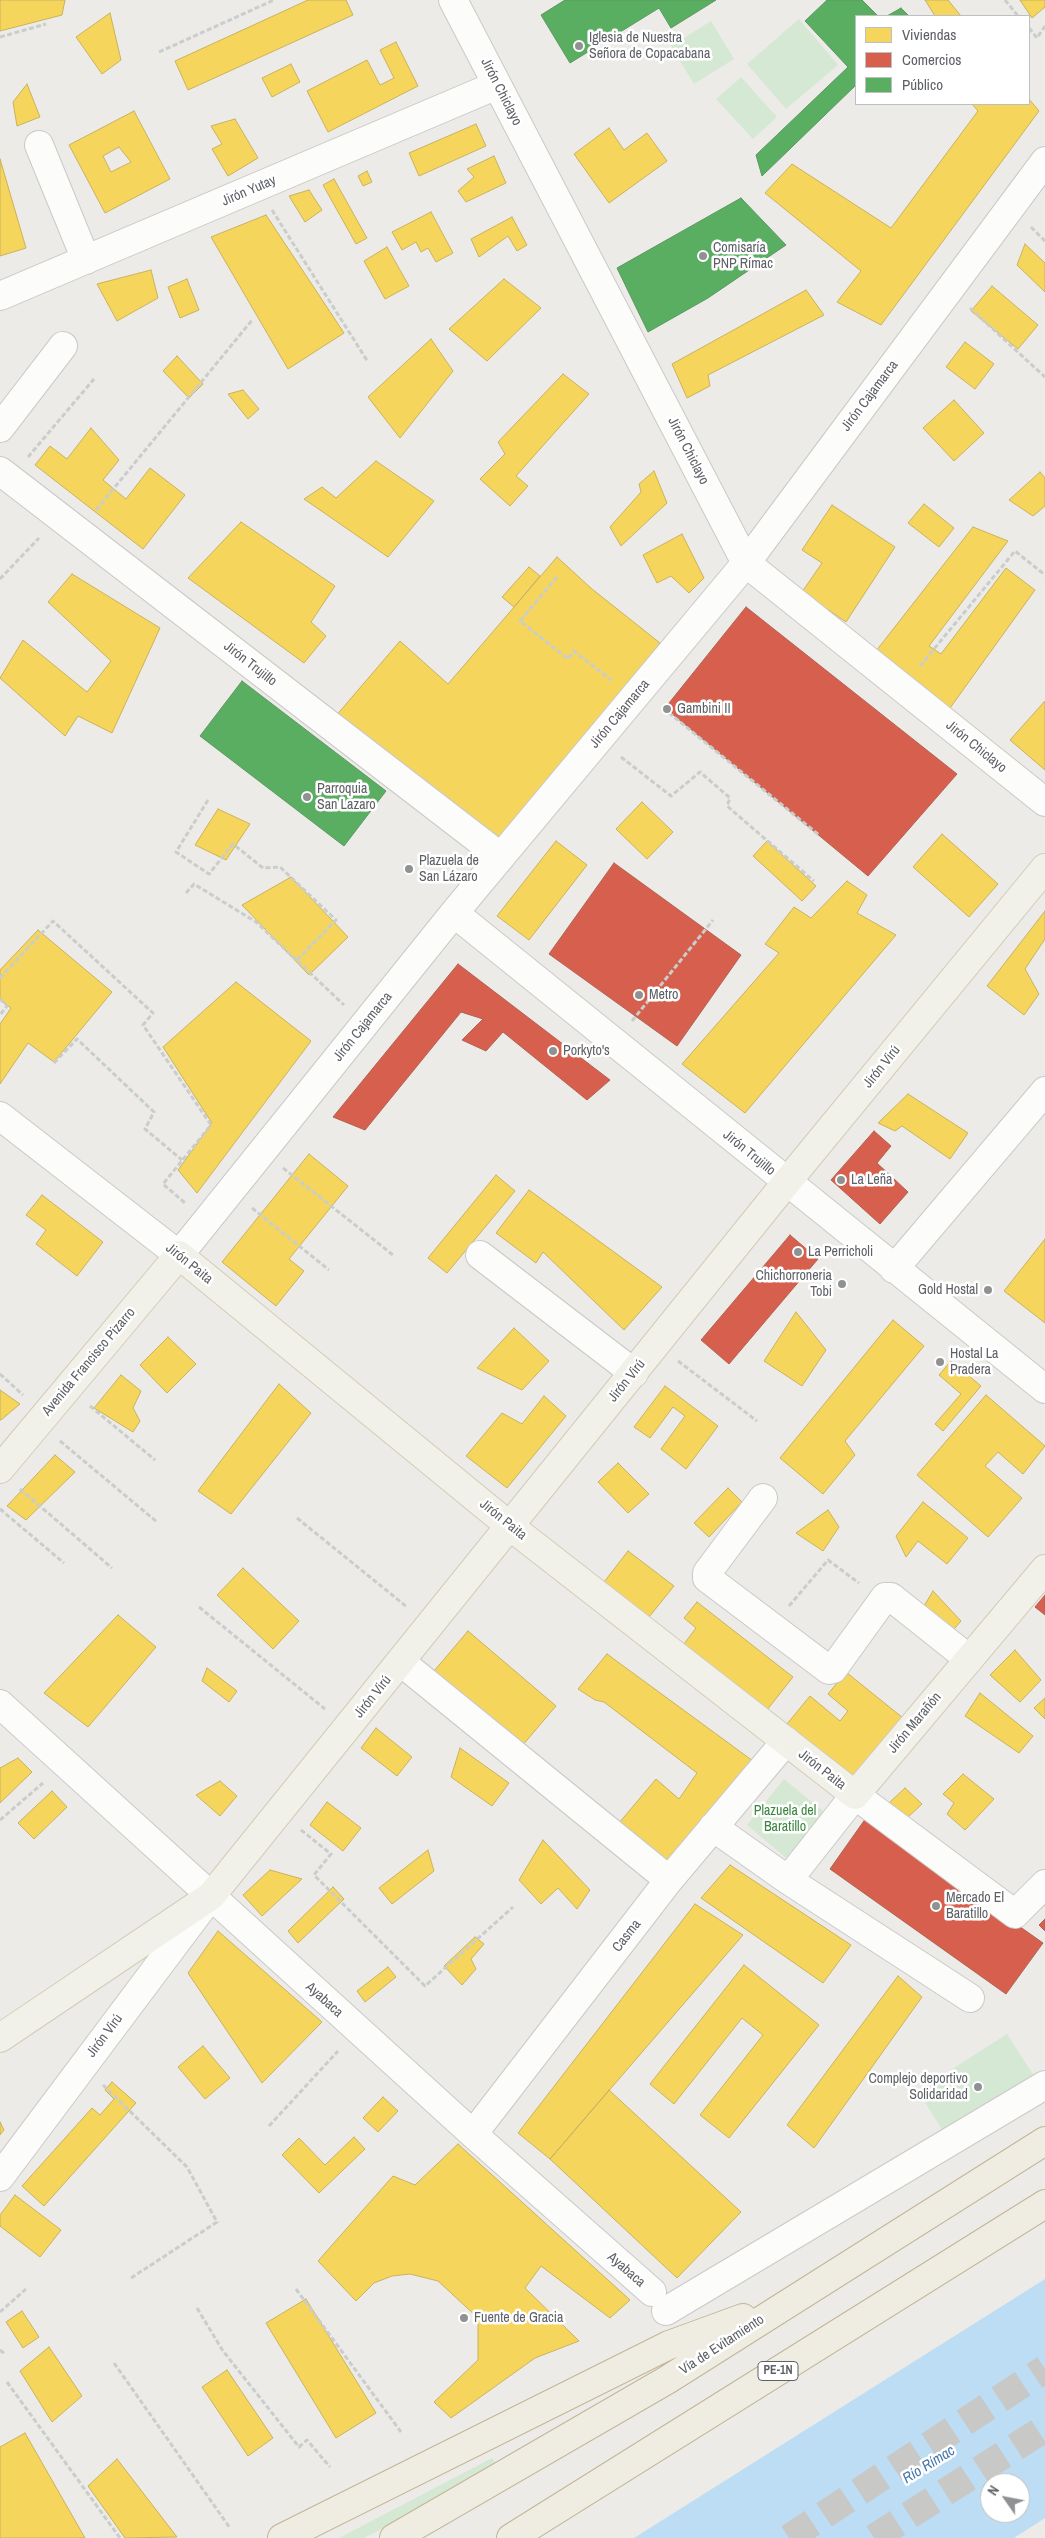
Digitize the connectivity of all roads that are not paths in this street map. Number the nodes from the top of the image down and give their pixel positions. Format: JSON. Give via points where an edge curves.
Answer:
{"nodes":[{"id":1,"x":453,"y":0,"type":"edge"},
{"id":2,"x":497,"y":85,"type":"junction"},
{"id":3,"x":38,"y":145,"type":"dead end"},
{"id":4,"x":1045,"y":161,"type":"edge"},
{"id":5,"x":86,"y":260,"type":"junction"},
{"id":6,"x":0,"y":296,"type":"edge"},
{"id":7,"x":63,"y":346,"type":"dead end"},
{"id":8,"x":0,"y":428,"type":"edge"},
{"id":9,"x":3,"y":474,"type":"edge"},
{"id":10,"x":746,"y":563,"type":"junction"},
{"id":11,"x":1045,"y":802,"type":"edge"},
{"id":12,"x":501,"y":857,"type":"junction"},
{"id":13,"x":1045,"y":868,"type":"edge"},
{"id":14,"x":454,"y":913,"type":"junction"},
{"id":15,"x":1045,"y":1090,"type":"edge"},
{"id":16,"x":0,"y":1116,"type":"edge"},
{"id":17,"x":786,"y":1183,"type":"junction"},
{"id":18,"x":179,"y":1255,"type":"junction"},
{"id":19,"x":480,"y":1255,"type":"dead end"},
{"id":20,"x":894,"y":1269,"type":"junction"},
{"id":21,"x":634,"y":1373,"type":"junction"},
{"id":22,"x":1045,"y":1389,"type":"edge"},
{"id":23,"x":8,"y":1477,"type":"edge"},
{"id":24,"x":763,"y":1498,"type":"dead end"},
{"id":25,"x":511,"y":1527,"type":"junction"},
{"id":26,"x":1045,"y":1569,"type":"edge"},
{"id":27,"x":969,"y":1659,"type":"junction"},
{"id":28,"x":401,"y":1662,"type":"junction"},
{"id":29,"x":0,"y":1704,"type":"edge"},
{"id":30,"x":786,"y":1741,"type":"junction"},
{"id":31,"x":855,"y":1795,"type":"junction"},
{"id":32,"x":713,"y":1828,"type":"junction"},
{"id":33,"x":669,"y":1880,"type":"junction"},
{"id":34,"x":788,"y":1880,"type":"junction"},
{"id":35,"x":1045,"y":1884,"type":"edge"},
{"id":36,"x":211,"y":1896,"type":"junction"},
{"id":37,"x":970,"y":1998,"type":"dead end"},
{"id":38,"x":0,"y":2038,"type":"edge"},
{"id":39,"x":1045,"y":2085,"type":"edge"},
{"id":40,"x":472,"y":2134,"type":"junction"},
{"id":41,"x":1045,"y":2141,"type":"edge"},
{"id":42,"x":0,"y":2177,"type":"edge"},
{"id":43,"x":1045,"y":2204,"type":"edge"},
{"id":44,"x":789,"y":2302,"type":"junction"},
{"id":45,"x":282,"y":2538,"type":"edge"},
{"id":46,"x":394,"y":2538,"type":"edge"},
{"id":47,"x":511,"y":2538,"type":"edge"}],
"edges":[{"from":1,"to":2,"type":"street","name":"Jirón Chiclayo"},
{"from":2,"to":5,"type":"street","name":"Jirón Yutay"},
{"from":2,"to":10,"type":"street","name":"Jirón Chiclayo"},
{"from":3,"to":5,"type":"street"},
{"from":4,"to":10,"type":"street","name":"Jirón Cajamarca"},
{"from":5,"to":6,"type":"street","name":"Jirón Yutay"},
{"from":7,"to":8,"type":"street"},
{"from":9,"to":12,"type":"street","name":"Jirón Trujillo"},
{"from":10,"to":11,"type":"street","name":"Jirón Chiclayo"},
{"from":10,"to":12,"type":"street","name":"Jirón Cajamarca"},
{"from":12,"to":14,"type":"street","name":"Jirón Cajamarca"},
{"from":13,"to":17,"type":"main road","name":"Jirón Virú"},
{"from":14,"to":17,"type":"street","name":"Jirón Trujillo"},
{"from":14,"to":18,"type":"street","name":"Jirón Cajamarca"},
{"from":15,"to":20,"type":"street"},
{"from":16,"to":18,"type":"street","name":"Jirón Paita"},
{"from":17,"to":20,"type":"street","name":"Jirón Trujillo"},
{"from":17,"to":21,"type":"main road","name":"Jirón Virú"},
{"from":18,"to":23,"type":"main road","name":"Avenida Francisco Pizarro","via":[[38,1424]]},
{"from":18,"to":25,"type":"main road","name":"Jirón Paita"},
{"from":19,"to":21,"type":"street"},
{"from":20,"to":22,"type":"street","name":"Jirón Trujillo"},
{"from":21,"to":25,"type":"main road","name":"Jirón Virú"},
{"from":24,"to":27,"type":"street","via":[[707,1573],[707,1578],[829,1670],[833,1669],[885,1597],[891,1597]]},
{"from":25,"to":28,"type":"main road","name":"Jirón Virú"},
{"from":25,"to":30,"type":"main road","name":"Jirón Paita"},
{"from":26,"to":27,"type":"main road","name":"Jirón Marañón"},
{"from":27,"to":31,"type":"main road","name":"Jirón Marañón"},
{"from":28,"to":33,"type":"street"},
{"from":28,"to":36,"type":"main road","name":"Jirón Virú"},
{"from":29,"to":36,"type":"street","name":"Ayabaca"},
{"from":30,"to":31,"type":"main road","name":"Jirón Paita"},
{"from":30,"to":32,"type":"street","name":"Casma"},
{"from":31,"to":34,"type":"street","name":"Jirón Marañón"},
{"from":31,"to":35,"type":"street","name":"Jirón Paita","via":[[1015,1914]]},
{"from":32,"to":33,"type":"street","name":"Casma"},
{"from":32,"to":34,"type":"street"},
{"from":33,"to":40,"type":"street","name":"Casma"},
{"from":34,"to":37,"type":"street"},
{"from":36,"to":38,"type":"main road","name":"Jirón Virú"},
{"from":36,"to":40,"type":"street","name":"Ayabaca"},
{"from":36,"to":42,"type":"street","name":"Jirón Virú"},
{"from":39,"to":40,"type":"street","name":"Ayabaca","via":[[659,2302]]},
{"from":41,"to":44,"type":"highway","name":"Vía de Evitamiento"},
{"from":43,"to":47,"type":"highway","number":"PE-1N"},
{"from":44,"to":45,"type":"highway","via":[[669,2345]]},
{"from":44,"to":46,"type":"highway","name":"Vía de Evitamiento","via":[[667,2380]]}]}
